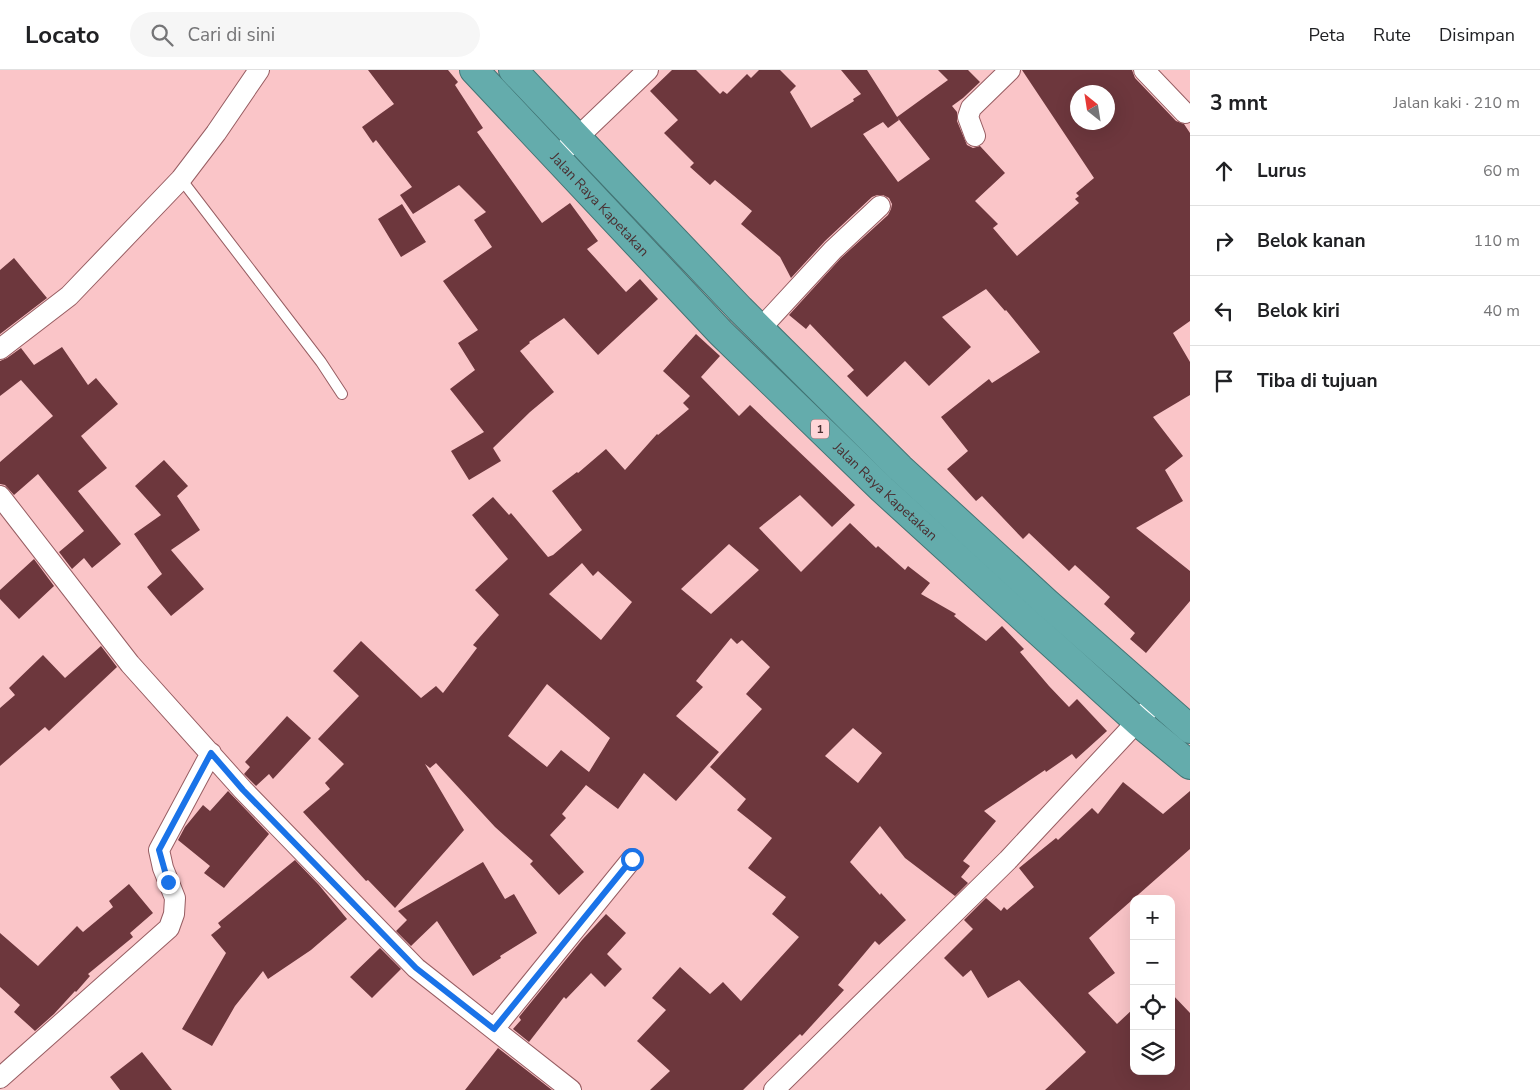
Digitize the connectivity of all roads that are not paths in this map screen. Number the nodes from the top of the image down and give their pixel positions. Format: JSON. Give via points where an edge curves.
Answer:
{"nodes":[{"id":1,"x":259,"y":70,"type":"edge"},
{"id":2,"x":474,"y":70,"type":"edge"},
{"id":3,"x":513,"y":70,"type":"edge"},
{"id":4,"x":648,"y":70,"type":"edge"},
{"id":5,"x":1010,"y":70,"type":"edge"},
{"id":6,"x":1144,"y":70,"type":"edge"},
{"id":7,"x":1185,"y":113,"type":"dead end"},
{"id":8,"x":975,"y":136,"type":"dead end"},
{"id":9,"x":578,"y":138,"type":"junction"},
{"id":10,"x":556,"y":158,"type":"junction"},
{"id":11,"x":181,"y":179,"type":"junction"},
{"id":12,"x":880,"y":206,"type":"dead end"},
{"id":13,"x":766,"y":335,"type":"junction"},
{"id":14,"x":0,"y":349,"type":"edge"},
{"id":15,"x":753,"y":364,"type":"junction"},
{"id":16,"x":342,"y":394,"type":"dead end"},
{"id":17,"x":900,"y":468,"type":"junction"},
{"id":18,"x":882,"y":490,"type":"junction"},
{"id":19,"x":0,"y":496,"type":"edge"},
{"id":20,"x":1156,"y":700,"type":"junction"},
{"id":21,"x":1138,"y":722,"type":"junction"},
{"id":22,"x":1187,"y":722,"type":"edge"},
{"id":23,"x":211,"y":753,"type":"junction"},
{"id":24,"x":1190,"y":765,"type":"edge"},
{"id":25,"x":632,"y":859,"type":"dead end"},
{"id":26,"x":494,"y":1029,"type":"junction"},
{"id":27,"x":0,"y":1078,"type":"edge"},
{"id":28,"x":571,"y":1090,"type":"edge"},
{"id":29,"x":774,"y":1090,"type":"edge"}],
"edges":[{"from":1,"to":11,"type":"street"},
{"from":2,"to":10,"type":"highway","name":"Jalan Raya Kapetakan","number":"1"},
{"from":3,"to":9,"type":"highway","name":"Jalan Raya Kapetakan","number":"1"},
{"from":4,"to":9,"type":"street"},
{"from":5,"to":8,"type":"street","via":[[971,108],[968,117]]},
{"from":6,"to":7,"type":"street"},
{"from":9,"to":10,"type":"street"},
{"from":9,"to":13,"type":"highway","name":"Jalan Raya Kapetakan","number":"1"},
{"from":10,"to":15,"type":"highway","name":"Jalan Raya Kapetakan","number":"1"},
{"from":11,"to":14,"type":"street","via":[[69,296]]},
{"from":11,"to":16,"type":"lane"},
{"from":12,"to":13,"type":"street","via":[[833,250]]},
{"from":13,"to":15,"type":"highway"},
{"from":13,"to":17,"type":"highway","name":"Jalan Raya Kapetakan","number":"1"},
{"from":15,"to":18,"type":"highway","name":"Jalan Raya Kapetakan","number":"1"},
{"from":17,"to":18,"type":"highway"},
{"from":17,"to":20,"type":"highway","name":"Jalan Raya Kapetakan","number":"1"},
{"from":18,"to":21,"type":"highway","name":"Jalan Raya Kapetakan","number":"1"},
{"from":19,"to":23,"type":"street","via":[[130,664]]},
{"from":20,"to":21,"type":"street"},
{"from":20,"to":22,"type":"highway","name":"Jalan Raya Kapetakan","number":"1"},
{"from":21,"to":24,"type":"highway","name":"Jalan Raya Kapetakan","number":"1"},
{"from":21,"to":29,"type":"street","via":[[1008,860]]},
{"from":23,"to":26,"type":"street","via":[[416,968]]},
{"from":23,"to":27,"type":"street","via":[[159,850],[175,898],[169,928]]},
{"from":25,"to":26,"type":"street"},
{"from":26,"to":28,"type":"street"}]}
